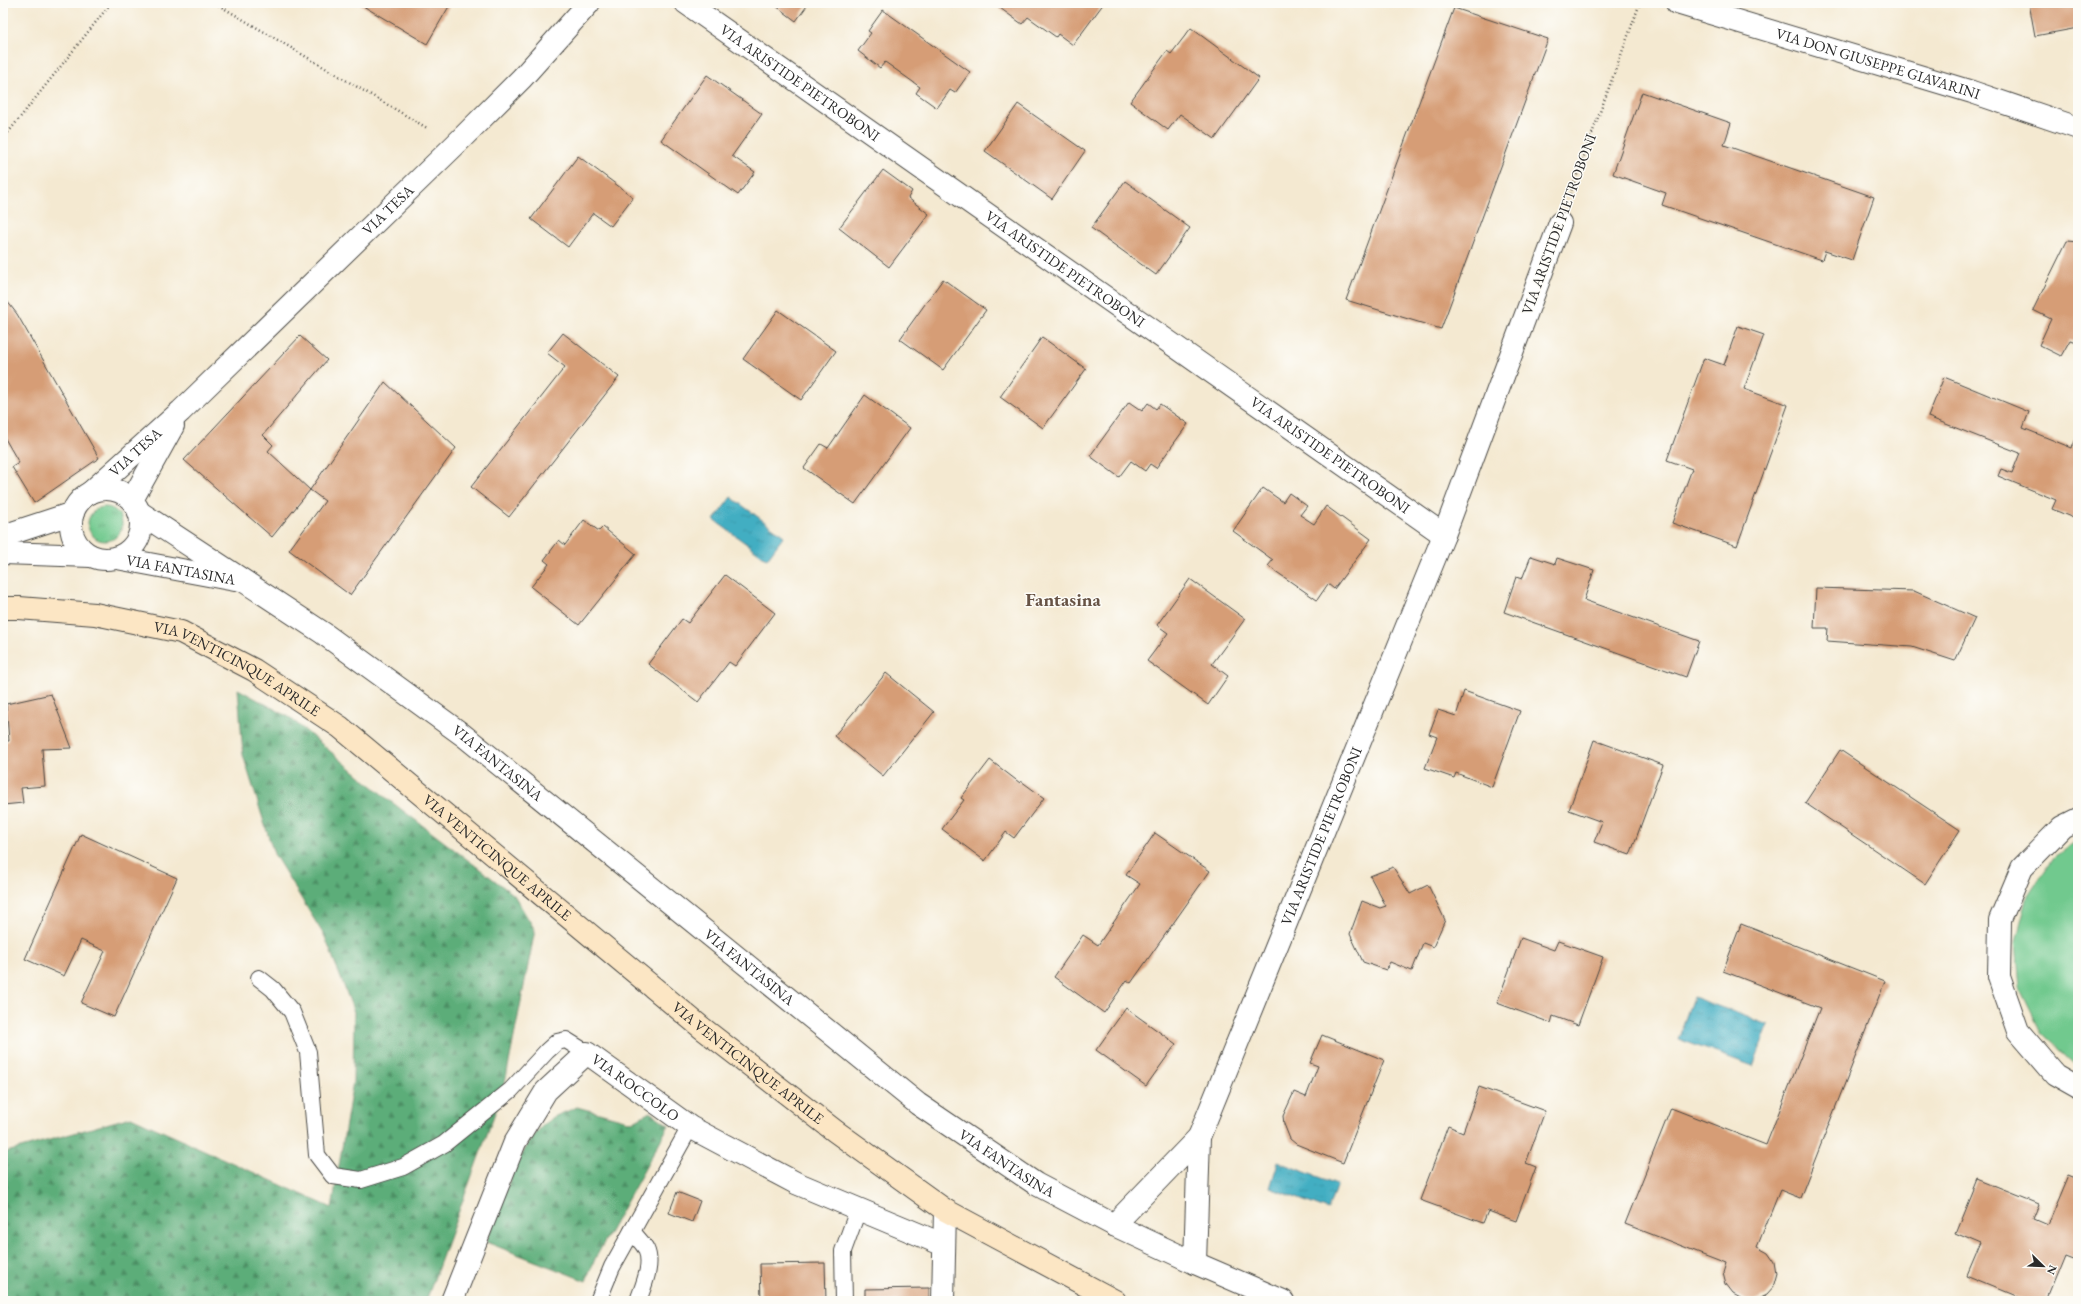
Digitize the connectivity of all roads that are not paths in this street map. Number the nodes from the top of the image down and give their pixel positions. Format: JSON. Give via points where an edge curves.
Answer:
{"nodes":[{"id":1,"x":589,"y":3,"type":"edge"},
{"id":2,"x":686,"y":3,"type":"edge"},
{"id":3,"x":1681,"y":3,"type":"edge"},
{"id":4,"x":2078,"y":128,"type":"edge"},
{"id":5,"x":1560,"y":223,"type":"road end"},
{"id":6,"x":181,"y":411,"type":"junction"},
{"id":7,"x":90,"y":493,"type":"junction"},
{"id":8,"x":135,"y":506,"type":"junction"},
{"id":9,"x":73,"y":513,"type":"junction"},
{"id":10,"x":1444,"y":535,"type":"junction"},
{"id":11,"x":3,"y":536,"type":"edge"},
{"id":12,"x":3,"y":553,"type":"edge"},
{"id":13,"x":91,"y":556,"type":"junction"},
{"id":14,"x":117,"y":558,"type":"junction"},
{"id":15,"x":246,"y":582,"type":"junction"},
{"id":16,"x":3,"y":608,"type":"edge"},
{"id":17,"x":2078,"y":819,"type":"edge"},
{"id":18,"x":259,"y":978,"type":"dead end"},
{"id":19,"x":587,"y":1052,"type":"junction"},
{"id":20,"x":2078,"y":1086,"type":"edge"},
{"id":21,"x":690,"y":1127,"type":"junction"},
{"id":22,"x":1199,"y":1137,"type":"junction"},
{"id":23,"x":858,"y":1210,"type":"junction"},
{"id":24,"x":945,"y":1210,"type":"junction"},
{"id":25,"x":1114,"y":1224,"type":"junction"},
{"id":26,"x":632,"y":1232,"type":"junction"},
{"id":27,"x":944,"y":1245,"type":"junction"},
{"id":28,"x":1195,"y":1263,"type":"junction"},
{"id":29,"x":639,"y":1298,"type":"dead end"},
{"id":30,"x":452,"y":1301,"type":"edge"},
{"id":31,"x":598,"y":1301,"type":"edge"},
{"id":32,"x":844,"y":1301,"type":"edge"},
{"id":33,"x":943,"y":1301,"type":"edge"},
{"id":34,"x":1116,"y":1301,"type":"edge"},
{"id":35,"x":1283,"y":1301,"type":"edge"}],
"edges":[{"from":1,"to":6,"type":"street","name":"VIA TESA","via":[[522,78]]},
{"from":2,"to":10,"type":"street","name":"VIA ARISTIDE PIETROBONI"},
{"from":3,"to":4,"type":"street","name":"VIA DON GIUSEPPE GIAVARINI","via":[[1972,92]]},
{"from":5,"to":10,"type":"street","name":"VIA ARISTIDE PIETROBONI"},
{"from":6,"to":7,"type":"street","name":"VIA TESA"},
{"from":6,"to":8,"type":"street","name":"VIA TESA"},
{"from":7,"to":8,"type":"street","via":[[108,489],[118,491]]},
{"from":7,"to":9,"type":"street","via":[[79,502]]},
{"from":8,"to":14,"type":"street","via":[[141,527],[137,541],[128,552]]},
{"from":8,"to":15,"type":"street","name":"VIA FANTASINA"},
{"from":9,"to":11,"type":"street"},
{"from":9,"to":13,"type":"street","via":[[71,528],[74,539]]},
{"from":10,"to":22,"type":"street","name":"VIA ARISTIDE PIETROBONI"},
{"from":12,"to":13,"type":"street"},
{"from":13,"to":14,"type":"street"},
{"from":14,"to":15,"type":"street","name":"VIA FANTASINA"},
{"from":15,"to":25,"type":"street","name":"VIA FANTASINA","via":[[323,633],[463,735],[918,1104],[1036,1184]]},
{"from":16,"to":24,"type":"street","name":"VIA VENTICINQUE APRILE","via":[[95,614],[181,632],[254,670],[340,727],[702,1028],[835,1131]]},
{"from":17,"to":20,"type":"street","via":[[2062,827],[2022,868],[2000,920],[1999,978],[2018,1031],[2055,1074]]},
{"from":18,"to":19,"type":"lane","via":[[273,989],[292,1012],[308,1052],[317,1155],[333,1176],[361,1180],[403,1167],[444,1144],[511,1090],[557,1042],[566,1040]]},
{"from":19,"to":21,"type":"street","name":"VIA ROCCOLO"},
{"from":19,"to":30,"type":"street","name":"VIA ROCCOLO","via":[[546,1091],[515,1142]]},
{"from":21,"to":23,"type":"street","name":"VIA ROCCOLO","via":[[796,1183]]},
{"from":21,"to":26,"type":"lane"},
{"from":22,"to":25,"type":"street","name":"VIA ARISTIDE PIETROBONI"},
{"from":22,"to":28,"type":"street","name":"VIA ARISTIDE PIETROBONI"},
{"from":23,"to":27,"type":"street","name":"VIA ROCCOLO"},
{"from":23,"to":32,"type":"lane","via":[[843,1251]]},
{"from":24,"to":27,"type":"street"},
{"from":24,"to":34,"type":"street"},
{"from":25,"to":28,"type":"street","name":"VIA FANTASINA"},
{"from":26,"to":29,"type":"lane","via":[[646,1249],[648,1261]]},
{"from":26,"to":31,"type":"lane","via":[[612,1267]]},
{"from":27,"to":33,"type":"street"},
{"from":28,"to":35,"type":"street","name":"VIA FANTASINA"}]}
